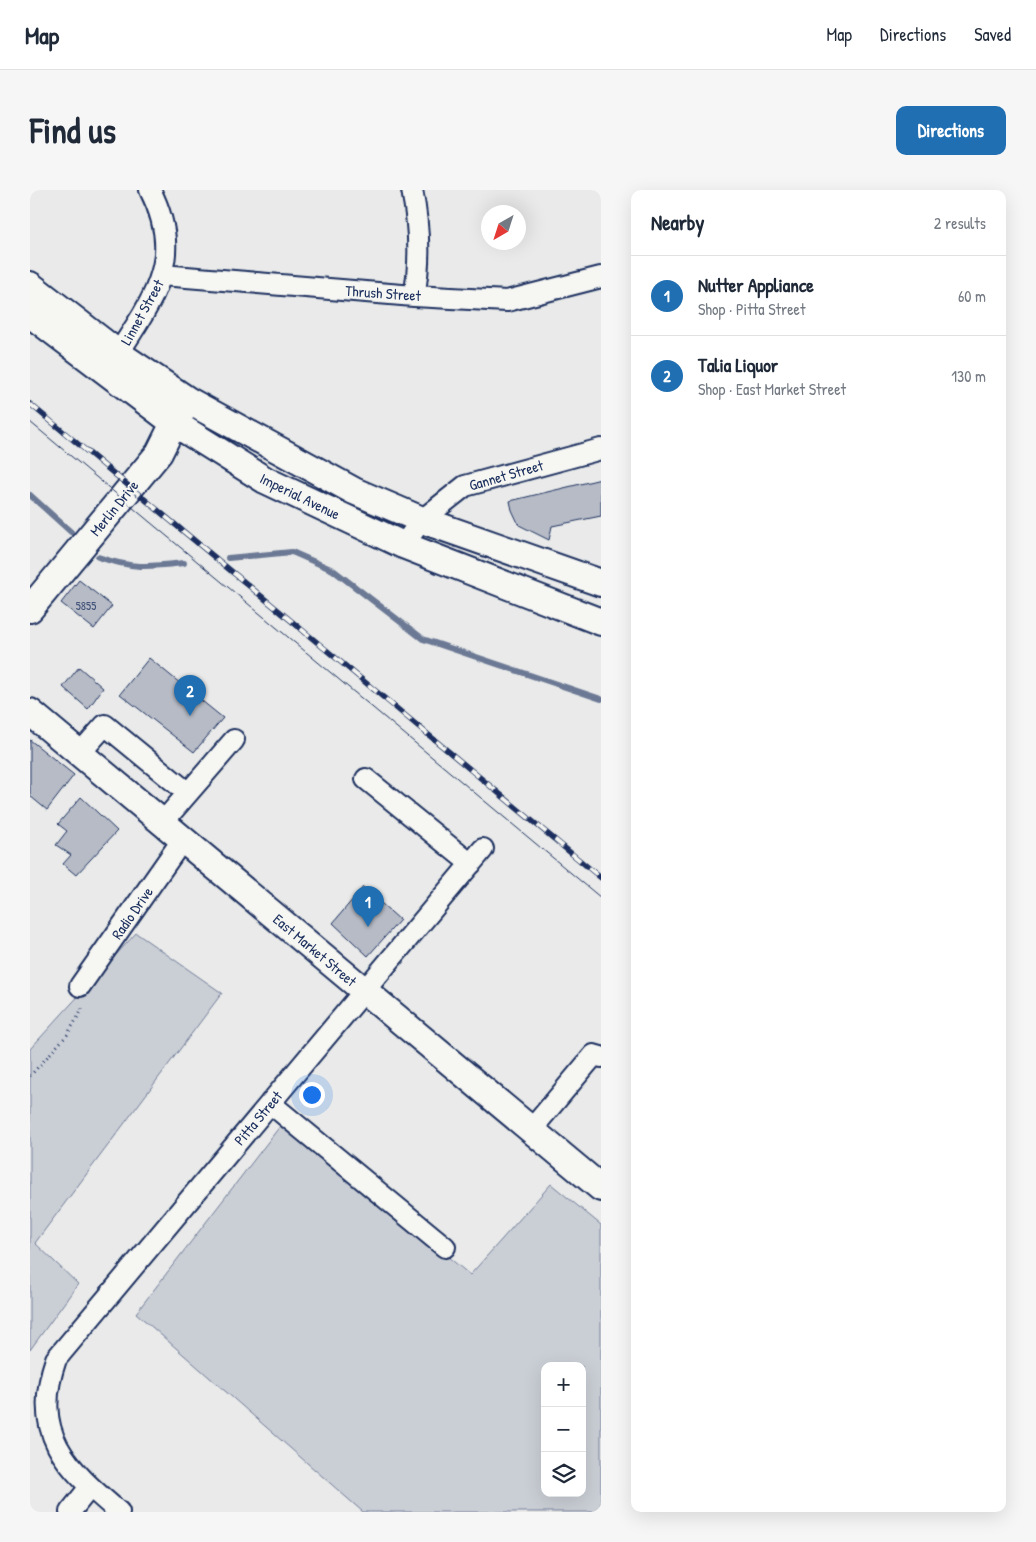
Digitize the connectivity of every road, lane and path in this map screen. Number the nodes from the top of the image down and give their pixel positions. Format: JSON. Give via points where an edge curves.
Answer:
{"nodes":[{"id":1,"x":150,"y":190,"type":"edge"},
{"id":2,"x":412,"y":190,"type":"edge"},
{"id":3,"x":162,"y":275,"type":"junction"},
{"id":4,"x":601,"y":277,"type":"edge"},
{"id":5,"x":30,"y":285,"type":"edge"},
{"id":6,"x":414,"y":296,"type":"junction"},
{"id":7,"x":30,"y":314,"type":"edge"},
{"id":8,"x":112,"y":362,"type":"junction"},
{"id":9,"x":189,"y":402,"type":"junction"},
{"id":10,"x":174,"y":423,"type":"junction"},
{"id":11,"x":601,"y":449,"type":"edge"},
{"id":12,"x":422,"y":520,"type":"junction"},
{"id":13,"x":403,"y":545,"type":"junction"},
{"id":14,"x":601,"y":583,"type":"edge"},
{"id":15,"x":30,"y":609,"type":"edge"},
{"id":16,"x":601,"y":622,"type":"edge"},
{"id":17,"x":30,"y":712,"type":"edge"},
{"id":18,"x":234,"y":740,"type":"dead end"},
{"id":19,"x":80,"y":753,"type":"junction"},
{"id":20,"x":366,"y":779,"type":"dead end"},
{"id":21,"x":188,"y":792,"type":"junction"},
{"id":22,"x":163,"y":822,"type":"junction"},
{"id":23,"x":183,"y":839,"type":"junction"},
{"id":24,"x":80,"y":986,"type":"joint"},
{"id":25,"x":363,"y":990,"type":"junction"},
{"id":26,"x":601,"y":1057,"type":"edge"},
{"id":27,"x":30,"y":1076,"type":"edge"},
{"id":28,"x":270,"y":1103,"type":"junction"},
{"id":29,"x":531,"y":1130,"type":"junction"},
{"id":30,"x":601,"y":1188,"type":"edge"},
{"id":31,"x":445,"y":1247,"type":"dead end"},
{"id":32,"x":90,"y":1488,"type":"junction"},
{"id":33,"x":70,"y":1512,"type":"edge"},
{"id":34,"x":119,"y":1512,"type":"edge"}],
"edges":[{"from":1,"to":3,"type":"street","name":"Linnet Street","via":[[164,230],[166,258]]},
{"from":2,"to":6,"type":"street","via":[[418,249]]},
{"from":3,"to":6,"type":"street","name":"Thrush Street"},
{"from":3,"to":8,"type":"street","name":"Linnet Street","via":[[152,300]]},
{"from":4,"to":6,"type":"street","name":"Thrush Street","via":[[507,301]]},
{"from":5,"to":8,"type":"main road","name":"Imperial Avenue"},
{"from":7,"to":8,"type":"main road","name":"Imperial Avenue"},
{"from":8,"to":9,"type":"main road","name":"Imperial Avenue"},
{"from":8,"to":10,"type":"main road","name":"Imperial Avenue"},
{"from":9,"to":10,"type":"main road","name":"Merlin Drive"},
{"from":9,"to":12,"type":"main road","name":"Imperial Avenue","via":[[354,491]]},
{"from":10,"to":13,"type":"main road","name":"Imperial Avenue","via":[[265,480]]},
{"from":10,"to":15,"type":"main road","name":"Merlin Drive","via":[[159,453]]},
{"from":11,"to":12,"type":"street","name":"Gannet Street","via":[[465,486]]},
{"from":12,"to":13,"type":"street","name":"Gannet Street"},
{"from":12,"to":14,"type":"main road","name":"Imperial Avenue"},
{"from":13,"to":16,"type":"main road","name":"Imperial Avenue"},
{"from":17,"to":19,"type":"main road","name":"East Market Street"},
{"from":18,"to":21,"type":"street"},
{"from":19,"to":21,"type":"street","via":[[105,725]]},
{"from":19,"to":22,"type":"main road","name":"East Market Street"},
{"from":20,"to":25,"type":"street","name":"Pitta Street","via":[[477,857]]},
{"from":21,"to":22,"type":"street"},
{"from":22,"to":23,"type":"main road","name":"East Market Street"},
{"from":23,"to":24,"type":"street","name":"Radio Drive"},
{"from":23,"to":25,"type":"main road","name":"East Market Street"},
{"from":24,"to":27,"type":"path","via":[[82,1010],[66,1035]]},
{"from":25,"to":28,"type":"street","name":"Pitta Street"},
{"from":25,"to":29,"type":"main road","name":"East Market Street"},
{"from":26,"to":29,"type":"street","via":[[594,1055]]},
{"from":28,"to":31,"type":"street"},
{"from":28,"to":32,"type":"street","name":"Pitta Street","via":[[56,1359],[44,1393],[44,1418],[49,1438],[60,1457]]},
{"from":29,"to":30,"type":"main road","name":"East Market Street"},
{"from":32,"to":33,"type":"street"},
{"from":32,"to":34,"type":"street","name":"Pitta Street"}]}
